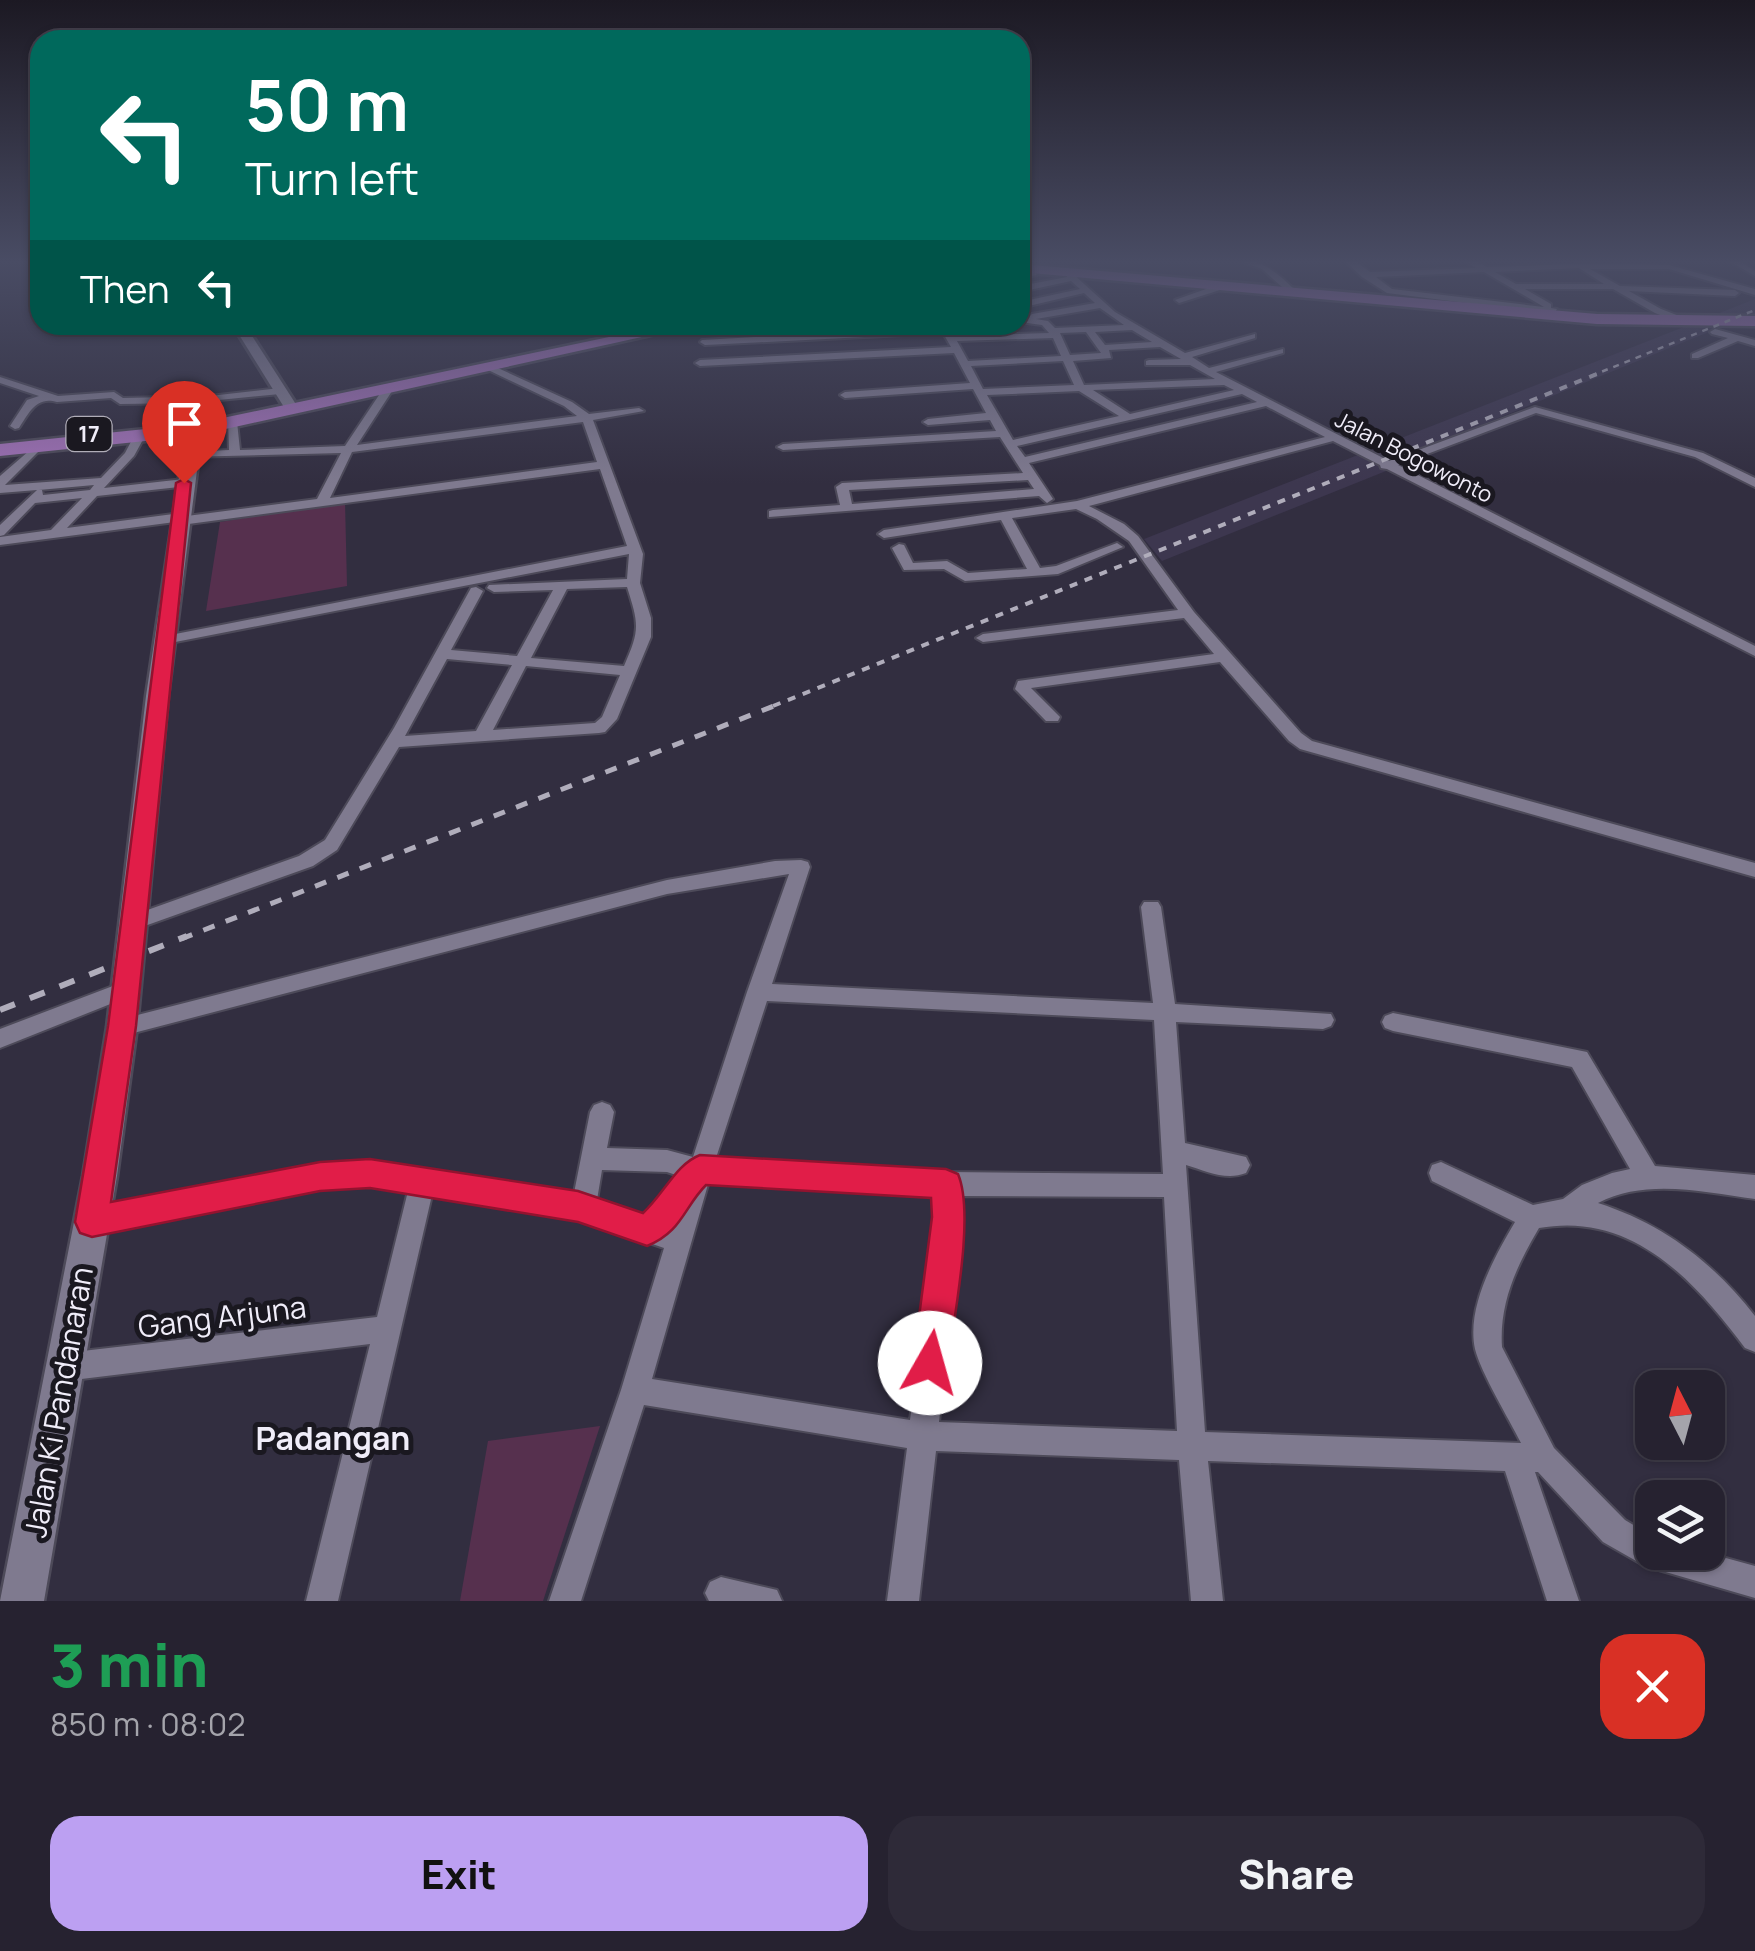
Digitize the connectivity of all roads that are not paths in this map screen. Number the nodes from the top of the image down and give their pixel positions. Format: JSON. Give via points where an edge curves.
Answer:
{"nodes":[{"id":1,"x":1054,"y":334,"type":"edge"},
{"id":2,"x":1092,"y":334,"type":"edge"},
{"id":3,"x":1143,"y":334,"type":"edge"},
{"id":4,"x":1731,"y":334,"type":"edge"},
{"id":5,"x":245,"y":335,"type":"edge"},
{"id":6,"x":612,"y":335,"type":"edge"},
{"id":7,"x":616,"y":335,"type":"edge"},
{"id":8,"x":773,"y":335,"type":"edge"},
{"id":9,"x":921,"y":335,"type":"edge"},
{"id":10,"x":948,"y":336,"type":"edge"},
{"id":11,"x":1252,"y":336,"type":"dead end"},
{"id":12,"x":705,"y":342,"type":"dead end"},
{"id":13,"x":1162,"y":344,"type":"junction"},
{"id":14,"x":1102,"y":348,"type":"junction"},
{"id":15,"x":1280,"y":351,"type":"dead end"},
{"id":16,"x":1694,"y":356,"type":"dead end"},
{"id":17,"x":1067,"y":358,"type":"junction"},
{"id":18,"x":1188,"y":359,"type":"junction"},
{"id":19,"x":1148,"y":363,"type":"dead end"},
{"id":20,"x":700,"y":364,"type":"dead end"},
{"id":21,"x":963,"y":364,"type":"junction"},
{"id":22,"x":490,"y":367,"type":"junction"},
{"id":23,"x":1208,"y":372,"type":"junction"},
{"id":24,"x":0,"y":380,"type":"edge"},
{"id":25,"x":1226,"y":382,"type":"junction"},
{"id":26,"x":1080,"y":387,"type":"junction"},
{"id":27,"x":388,"y":388,"type":"junction"},
{"id":28,"x":978,"y":389,"type":"junction"},
{"id":29,"x":1244,"y":391,"type":"junction"},
{"id":30,"x":845,"y":394,"type":"dead end"},
{"id":31,"x":47,"y":397,"type":"junction"},
{"id":32,"x":197,"y":398,"type":"junction"},
{"id":33,"x":287,"y":401,"type":"junction"},
{"id":34,"x":1266,"y":403,"type":"junction"},
{"id":35,"x":639,"y":411,"type":"dead end"},
{"id":36,"x":994,"y":416,"type":"junction"},
{"id":37,"x":1128,"y":417,"type":"junction"},
{"id":38,"x":587,"y":418,"type":"junction"},
{"id":39,"x":232,"y":422,"type":"junction"},
{"id":40,"x":928,"y":422,"type":"dead end"},
{"id":41,"x":15,"y":426,"type":"dead end"},
{"id":42,"x":139,"y":436,"type":"junction"},
{"id":43,"x":294,"y":438,"type":"dead end"},
{"id":44,"x":1332,"y":438,"type":"junction"},
{"id":45,"x":1007,"y":439,"type":"junction"},
{"id":46,"x":188,"y":444,"type":"junction"},
{"id":47,"x":0,"y":447,"type":"edge"},
{"id":48,"x":37,"y":447,"type":"junction"},
{"id":49,"x":783,"y":447,"type":"dead end"},
{"id":50,"x":348,"y":449,"type":"junction"},
{"id":51,"x":266,"y":452,"type":"junction"},
{"id":52,"x":235,"y":453,"type":"junction"},
{"id":53,"x":1020,"y":462,"type":"junction"},
{"id":54,"x":603,"y":465,"type":"junction"},
{"id":55,"x":1385,"y":466,"type":"junction"},
{"id":56,"x":1030,"y":476,"type":"junction"},
{"id":57,"x":104,"y":481,"type":"junction"},
{"id":58,"x":1755,"y":483,"type":"edge"},
{"id":59,"x":889,"y":484,"type":"junction"},
{"id":60,"x":0,"y":486,"type":"edge"},
{"id":61,"x":46,"y":486,"type":"junction"},
{"id":62,"x":1042,"y":492,"type":"junction"},
{"id":63,"x":92,"y":495,"type":"junction"},
{"id":64,"x":31,"y":500,"type":"junction"},
{"id":65,"x":322,"y":502,"type":"junction"},
{"id":66,"x":897,"y":505,"type":"junction"},
{"id":67,"x":1077,"y":505,"type":"junction"},
{"id":68,"x":1054,"y":507,"type":"junction"},
{"id":69,"x":847,"y":508,"type":"junction"},
{"id":70,"x":773,"y":514,"type":"dead end"},
{"id":71,"x":1004,"y":515,"type":"junction"},
{"id":72,"x":181,"y":519,"type":"junction"},
{"id":73,"x":0,"y":532,"type":"edge"},
{"id":74,"x":884,"y":534,"type":"dead end"},
{"id":75,"x":54,"y":536,"type":"junction"},
{"id":76,"x":0,"y":541,"type":"edge"},
{"id":77,"x":1118,"y":547,"type":"dead end"},
{"id":78,"x":900,"y":548,"type":"dead end"},
{"id":79,"x":634,"y":549,"type":"junction"},
{"id":80,"x":1036,"y":572,"type":"junction"},
{"id":81,"x":633,"y":583,"type":"junction"},
{"id":82,"x":563,"y":584,"type":"junction"},
{"id":83,"x":476,"y":591,"type":"junction"},
{"id":84,"x":404,"y":604,"type":"dead end"},
{"id":85,"x":1186,"y":613,"type":"junction"},
{"id":86,"x":984,"y":638,"type":"dead end"},
{"id":87,"x":166,"y":640,"type":"junction"},
{"id":88,"x":1755,"y":652,"type":"edge"},
{"id":89,"x":442,"y":654,"type":"junction"},
{"id":90,"x":1224,"y":658,"type":"junction"},
{"id":91,"x":523,"y":661,"type":"junction"},
{"id":92,"x":628,"y":671,"type":"junction"},
{"id":93,"x":1052,"y":717,"type":"dead end"},
{"id":94,"x":482,"y":734,"type":"junction"},
{"id":95,"x":392,"y":742,"type":"junction"},
{"id":96,"x":1755,"y":870,"type":"edge"},
{"id":97,"x":1151,"y":907,"type":"dead end"},
{"id":98,"x":132,"y":923,"type":"junction"},
{"id":99,"x":126,"y":989,"type":"junction"},
{"id":100,"x":756,"y":992,"type":"junction"},
{"id":101,"x":1165,"y":1011,"type":"junction"},
{"id":102,"x":1323,"y":1020,"type":"dead end"},
{"id":103,"x":1392,"y":1022,"type":"dead end"},
{"id":104,"x":122,"y":1026,"type":"junction"},
{"id":105,"x":0,"y":1039,"type":"edge"},
{"id":106,"x":602,"y":1112,"type":"dead end"},
{"id":107,"x":1172,"y":1150,"type":"junction"},
{"id":108,"x":593,"y":1159,"type":"junction"},
{"id":109,"x":1238,"y":1165,"type":"dead end"},
{"id":110,"x":700,"y":1170,"type":"junction"},
{"id":111,"x":1441,"y":1173,"type":"dead end"},
{"id":112,"x":1648,"y":1178,"type":"junction"},
{"id":113,"x":423,"y":1181,"type":"junction"},
{"id":114,"x":946,"y":1184,"type":"junction"},
{"id":115,"x":1174,"y":1186,"type":"junction"},
{"id":116,"x":1755,"y":1187,"type":"edge"},
{"id":117,"x":583,"y":1208,"type":"junction"},
{"id":118,"x":1572,"y":1208,"type":"junction"},
{"id":119,"x":1529,"y":1215,"type":"junction"},
{"id":120,"x":92,"y":1222,"type":"junction"},
{"id":121,"x":647,"y":1230,"type":"junction"},
{"id":122,"x":679,"y":1241,"type":"junction"},
{"id":123,"x":387,"y":1329,"type":"junction"},
{"id":124,"x":1753,"y":1333,"type":"edge"},
{"id":125,"x":65,"y":1367,"type":"junction"},
{"id":126,"x":635,"y":1390,"type":"junction"},
{"id":127,"x":922,"y":1436,"type":"junction"},
{"id":128,"x":1192,"y":1448,"type":"junction"},
{"id":129,"x":1530,"y":1459,"type":"junction"},
{"id":130,"x":1755,"y":1582,"type":"edge"},
{"id":131,"x":721,"y":1593,"type":"dead end"},
{"id":132,"x":21,"y":1601,"type":"edge"},
{"id":133,"x":322,"y":1601,"type":"edge"},
{"id":134,"x":566,"y":1601,"type":"edge"},
{"id":135,"x":766,"y":1601,"type":"edge"},
{"id":136,"x":903,"y":1601,"type":"edge"},
{"id":137,"x":1207,"y":1601,"type":"edge"},
{"id":138,"x":1563,"y":1601,"type":"edge"}],
"edges":[{"from":1,"to":17,"type":"street"},
{"from":2,"to":14,"type":"street"},
{"from":3,"to":13,"type":"street","name":"Jalan Bogowonto"},
{"from":4,"to":16,"type":"street"},
{"from":5,"to":33,"type":"street"},
{"from":6,"to":33,"type":"highway","number":"17"},
{"from":7,"to":22,"type":"highway","number":"17"},
{"from":8,"to":12,"type":"street"},
{"from":9,"to":10,"type":"street"},
{"from":10,"to":20,"type":"street"},
{"from":10,"to":21,"type":"street"},
{"from":11,"to":18,"type":"street"},
{"from":13,"to":14,"type":"street"},
{"from":13,"to":18,"type":"street","name":"Jalan Bogowonto"},
{"from":14,"to":17,"type":"street","via":[[1108,356]]},
{"from":15,"to":23,"type":"street"},
{"from":17,"to":21,"type":"street"},
{"from":17,"to":26,"type":"street"},
{"from":18,"to":19,"type":"street"},
{"from":18,"to":23,"type":"street","name":"Jalan Bogowonto"},
{"from":21,"to":28,"type":"street"},
{"from":22,"to":27,"type":"highway","number":"17"},
{"from":22,"to":38,"type":"street"},
{"from":23,"to":25,"type":"street","name":"Jalan Bogowonto"},
{"from":24,"to":31,"type":"street"},
{"from":25,"to":26,"type":"street"},
{"from":25,"to":29,"type":"street","name":"Jalan Bogowonto"},
{"from":26,"to":28,"type":"street"},
{"from":26,"to":37,"type":"street"},
{"from":27,"to":33,"type":"highway","number":"17"},
{"from":27,"to":50,"type":"street"},
{"from":28,"to":30,"type":"street"},
{"from":28,"to":36,"type":"street"},
{"from":29,"to":34,"type":"street","name":"Jalan Bogowonto"},
{"from":29,"to":37,"type":"street"},
{"from":31,"to":32,"type":"street"},
{"from":31,"to":41,"type":"street","via":[[30,402]]},
{"from":32,"to":33,"type":"street"},
{"from":32,"to":46,"type":"street"},
{"from":33,"to":39,"type":"highway","number":"17"},
{"from":33,"to":46,"type":"highway","number":"17"},
{"from":34,"to":44,"type":"street","name":"Jalan Bogowonto"},
{"from":34,"to":53,"type":"street"},
{"from":35,"to":38,"type":"street"},
{"from":36,"to":40,"type":"street"},
{"from":36,"to":45,"type":"street"},
{"from":37,"to":45,"type":"street"},
{"from":38,"to":50,"type":"street"},
{"from":38,"to":54,"type":"street"},
{"from":39,"to":46,"type":"highway","number":"17"},
{"from":39,"to":52,"type":"street"},
{"from":42,"to":46,"type":"highway","number":"17"},
{"from":42,"to":48,"type":"highway","number":"17"},
{"from":42,"to":57,"type":"street"},
{"from":43,"to":51,"type":"street"},
{"from":44,"to":55,"type":"street","name":"Jalan Bogowonto"},
{"from":44,"to":67,"type":"street"},
{"from":45,"to":49,"type":"street"},
{"from":45,"to":53,"type":"street"},
{"from":46,"to":47,"type":"highway","number":"17"},
{"from":46,"to":52,"type":"street"},
{"from":46,"to":63,"type":"street"},
{"from":46,"to":72,"type":"main road","name":"Jalan Ki Pandanaran"},
{"from":47,"to":48,"type":"highway","number":"17"},
{"from":48,"to":60,"type":"street"},
{"from":50,"to":51,"type":"street"},
{"from":50,"to":65,"type":"street"},
{"from":51,"to":52,"type":"street"},
{"from":53,"to":56,"type":"street"},
{"from":54,"to":65,"type":"street"},
{"from":54,"to":79,"type":"street"},
{"from":55,"to":58,"type":"street","via":[[1534,410],[1700,454]]},
{"from":55,"to":88,"type":"street","name":"Jalan Bogowonto"},
{"from":56,"to":59,"type":"street"},
{"from":56,"to":62,"type":"street"},
{"from":57,"to":61,"type":"street"},
{"from":57,"to":63,"type":"street"},
{"from":59,"to":66,"type":"street"},
{"from":59,"to":69,"type":"street","via":[[842,487]]},
{"from":60,"to":61,"type":"street"},
{"from":61,"to":64,"type":"street"},
{"from":62,"to":66,"type":"street"},
{"from":62,"to":68,"type":"street"},
{"from":63,"to":64,"type":"street"},
{"from":63,"to":75,"type":"street"},
{"from":64,"to":73,"type":"street"},
{"from":65,"to":72,"type":"street"},
{"from":66,"to":69,"type":"street"},
{"from":67,"to":68,"type":"street"},
{"from":67,"to":85,"type":"street","via":[[1110,519],[1143,545]]},
{"from":68,"to":71,"type":"street"},
{"from":69,"to":70,"type":"street"},
{"from":71,"to":74,"type":"street"},
{"from":71,"to":80,"type":"street"},
{"from":72,"to":75,"type":"street"},
{"from":72,"to":87,"type":"main road","name":"Jalan Ki Pandanaran"},
{"from":75,"to":76,"type":"street"},
{"from":77,"to":80,"type":"street"},
{"from":78,"to":80,"type":"street","via":[[910,567],[947,565],[965,577]]},
{"from":79,"to":81,"type":"street"},
{"from":79,"to":87,"type":"street"},
{"from":81,"to":82,"type":"street"},
{"from":81,"to":92,"type":"street","via":[[645,627]]},
{"from":82,"to":83,"type":"street"},
{"from":82,"to":91,"type":"street"},
{"from":83,"to":84,"type":"street"},
{"from":83,"to":89,"type":"street"},
{"from":85,"to":86,"type":"street"},
{"from":85,"to":90,"type":"street"},
{"from":87,"to":98,"type":"main road","name":"Jalan Ki Pandanaran"},
{"from":89,"to":91,"type":"street"},
{"from":89,"to":95,"type":"street"},
{"from":90,"to":93,"type":"street","via":[[1024,684]]},
{"from":90,"to":96,"type":"street","via":[[1295,738],[1314,748]]},
{"from":91,"to":92,"type":"street"},
{"from":91,"to":94,"type":"street"},
{"from":92,"to":94,"type":"street","via":[[602,726]]},
{"from":94,"to":95,"type":"street"},
{"from":95,"to":98,"type":"street","via":[[320,854]]},
{"from":97,"to":101,"type":"street"},
{"from":98,"to":99,"type":"main road","name":"Jalan Ki Pandanaran"},
{"from":99,"to":104,"type":"main road","name":"Jalan Ki Pandanaran"},
{"from":99,"to":105,"type":"street"},
{"from":100,"to":101,"type":"street"},
{"from":100,"to":104,"type":"street","via":[[801,867],[667,887]]},
{"from":100,"to":110,"type":"street"},
{"from":101,"to":102,"type":"street"},
{"from":101,"to":107,"type":"street"},
{"from":103,"to":112,"type":"street","via":[[1572,1055]]},
{"from":104,"to":120,"type":"main road","name":"Jalan Ki Pandanaran"},
{"from":106,"to":108,"type":"street"},
{"from":107,"to":109,"type":"street"},
{"from":107,"to":115,"type":"street"},
{"from":108,"to":110,"type":"street","via":[[667,1161]]},
{"from":108,"to":117,"type":"street"},
{"from":110,"to":114,"type":"street"},
{"from":110,"to":121,"type":"street","via":[[675,1206]]},
{"from":110,"to":122,"type":"street"},
{"from":111,"to":119,"type":"street"},
{"from":112,"to":116,"type":"street"},
{"from":112,"to":118,"type":"street","via":[[1608,1184]]},
{"from":113,"to":117,"type":"street"},
{"from":113,"to":120,"type":"street","via":[[320,1176]]},
{"from":113,"to":123,"type":"street"},
{"from":114,"to":115,"type":"street"},
{"from":114,"to":127,"type":"street","via":[[948,1217]]},
{"from":115,"to":128,"type":"street"},
{"from":117,"to":121,"type":"street"},
{"from":118,"to":119,"type":"street"},
{"from":118,"to":124,"type":"street","via":[[1661,1244],[1709,1282]]},
{"from":119,"to":129,"type":"street","via":[[1502,1273],[1488,1340]]},
{"from":120,"to":125,"type":"main road","name":"Jalan Ki Pandanaran"},
{"from":121,"to":122,"type":"street"},
{"from":122,"to":126,"type":"street"},
{"from":123,"to":125,"type":"street","name":"Gang Arjuna"},
{"from":123,"to":133,"type":"street"},
{"from":125,"to":132,"type":"main road","name":"Jalan Ki Pandanaran"},
{"from":126,"to":127,"type":"street"},
{"from":126,"to":134,"type":"street"},
{"from":127,"to":128,"type":"street"},
{"from":127,"to":136,"type":"street"},
{"from":128,"to":129,"type":"street"},
{"from":128,"to":137,"type":"street"},
{"from":129,"to":130,"type":"street","via":[[1628,1542]]},
{"from":129,"to":138,"type":"street"},
{"from":131,"to":135,"type":"street"}]}
